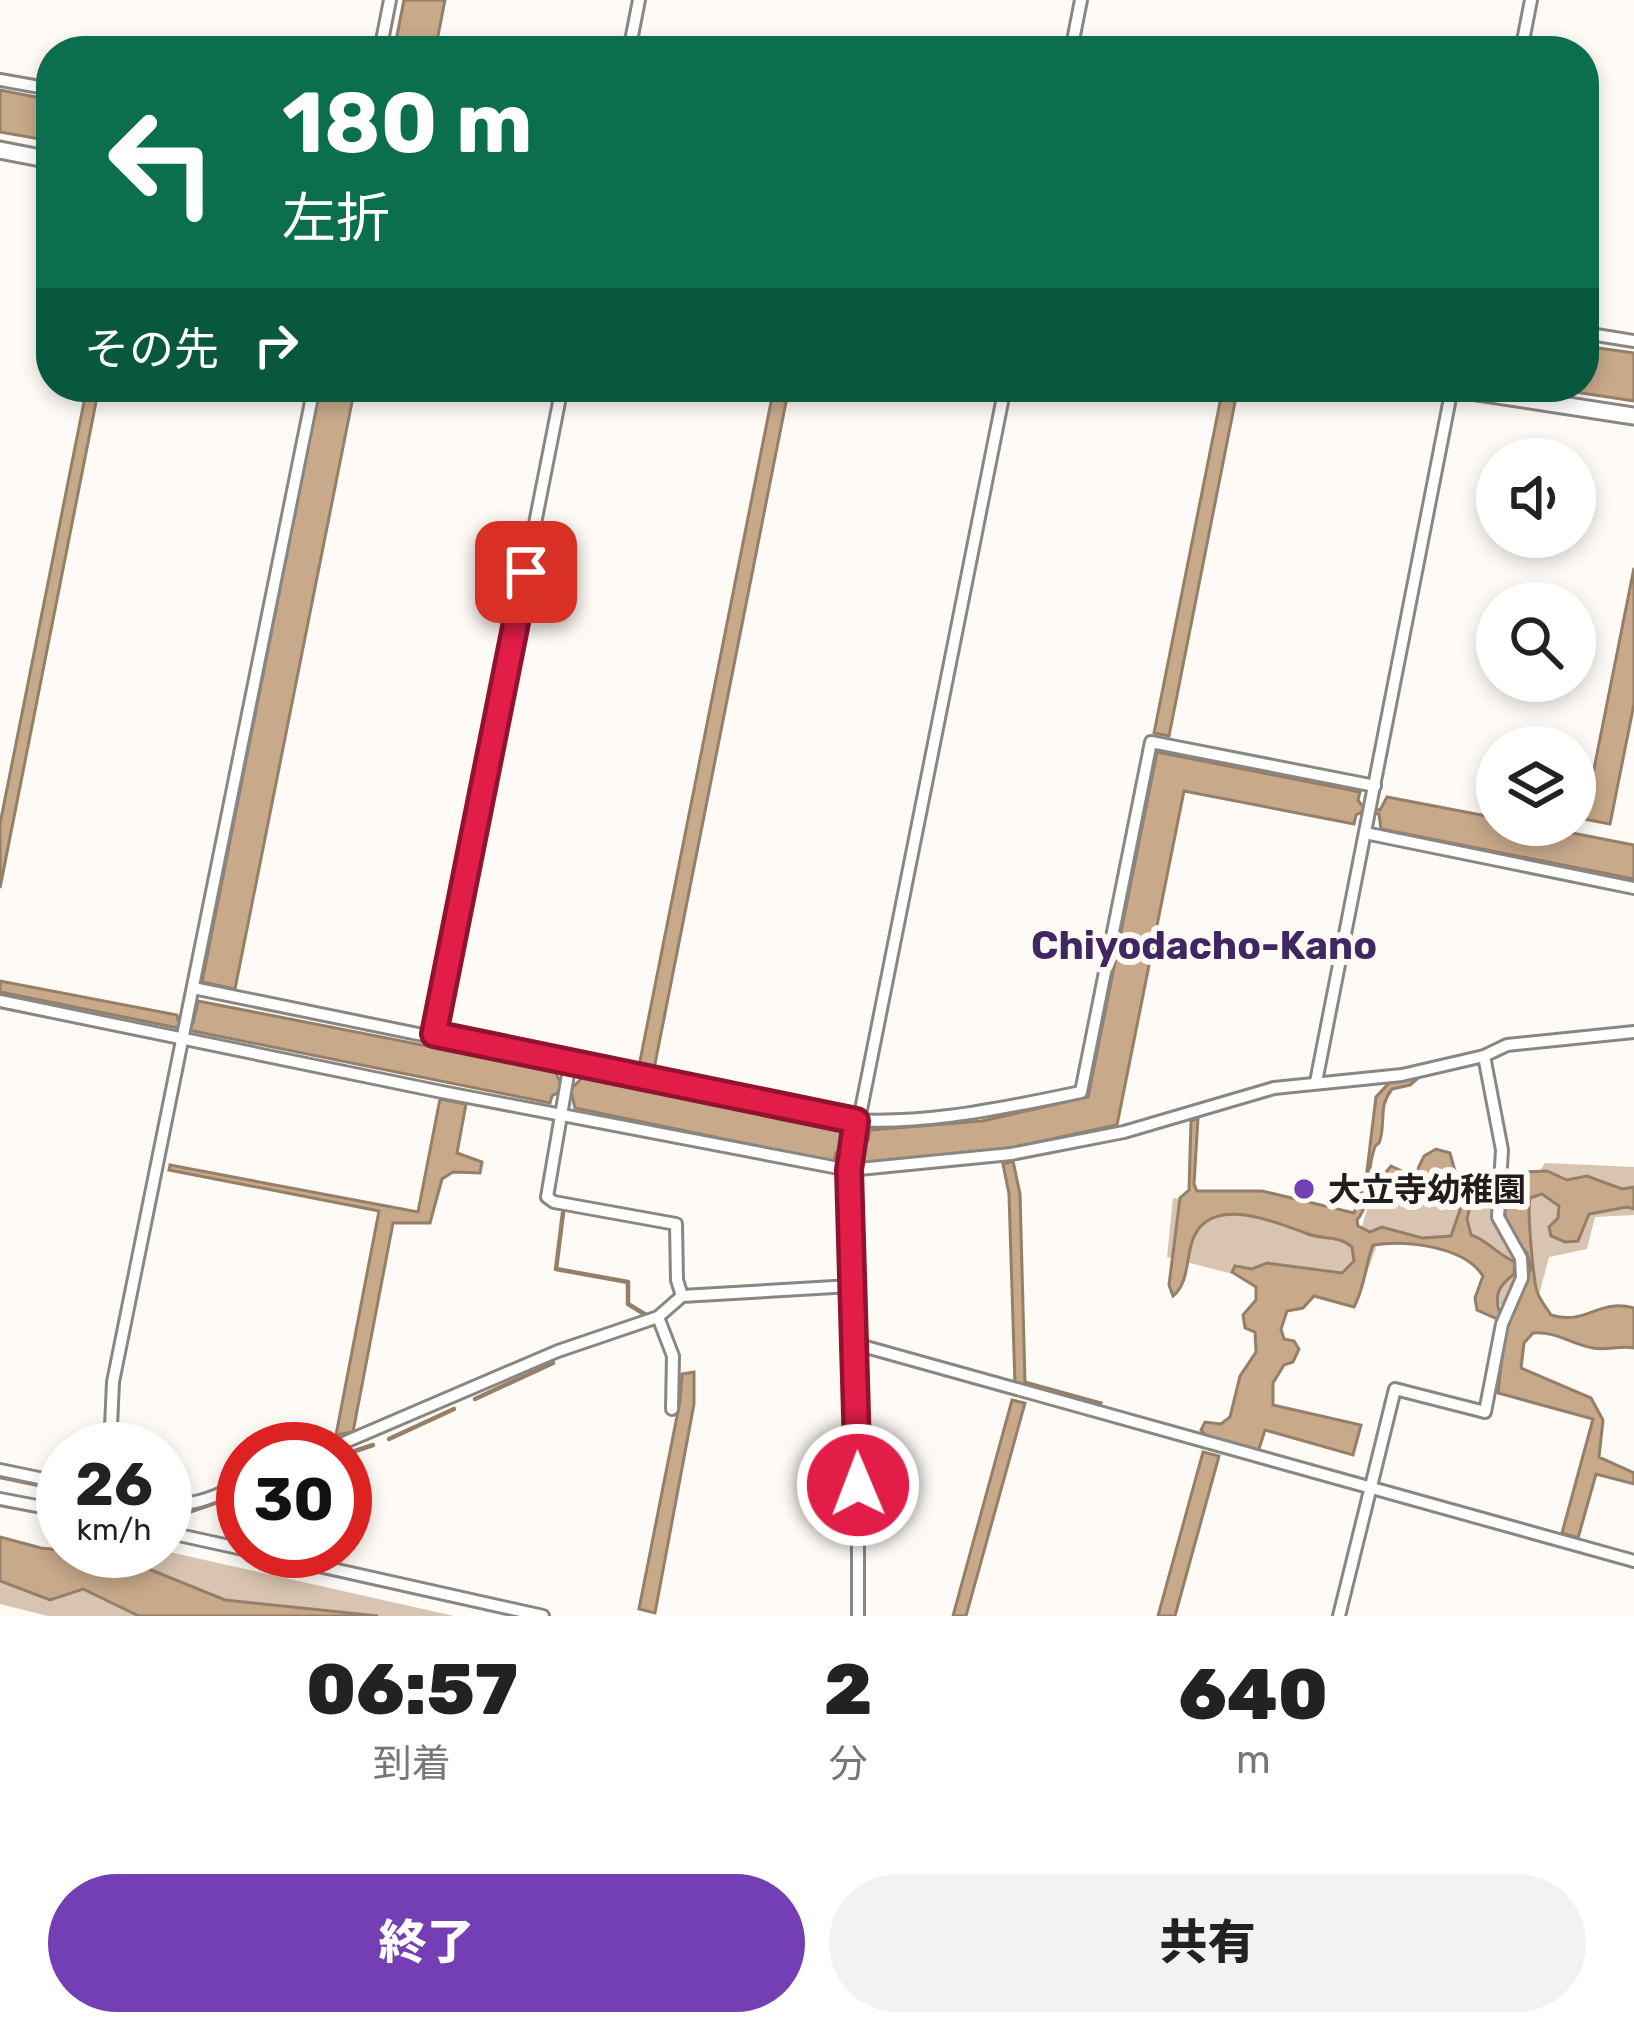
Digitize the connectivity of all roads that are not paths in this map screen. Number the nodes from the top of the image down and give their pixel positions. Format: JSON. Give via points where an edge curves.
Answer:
{"nodes":[{"id":1,"x":390,"y":0,"type":"edge"},
{"id":2,"x":639,"y":0,"type":"edge"},
{"id":3,"x":1082,"y":0,"type":"edge"},
{"id":4,"x":1531,"y":0,"type":"edge"},
{"id":5,"x":383,"y":36,"type":"edge"},
{"id":6,"x":631,"y":36,"type":"edge"},
{"id":7,"x":1074,"y":36,"type":"edge"},
{"id":8,"x":1524,"y":36,"type":"edge"},
{"id":9,"x":0,"y":80,"type":"edge"},
{"id":10,"x":36,"y":86,"type":"edge"},
{"id":11,"x":0,"y":150,"type":"edge"},
{"id":12,"x":36,"y":157,"type":"edge"},
{"id":13,"x":1599,"y":336,"type":"edge"},
{"id":14,"x":1634,"y":341,"type":"edge"},
{"id":15,"x":311,"y":402,"type":"edge"},
{"id":16,"x":559,"y":402,"type":"edge"},
{"id":17,"x":1002,"y":402,"type":"edge"},
{"id":18,"x":1445,"y":402,"type":"edge"},
{"id":19,"x":1541,"y":402,"type":"edge"},
{"id":20,"x":1634,"y":416,"type":"edge"},
{"id":21,"x":1376,"y":786,"type":"junction"},
{"id":22,"x":1365,"y":833,"type":"junction"},
{"id":23,"x":1634,"y":888,"type":"edge"},
{"id":24,"x":193,"y":988,"type":"junction"},
{"id":25,"x":0,"y":1000,"type":"edge"},
{"id":26,"x":185,"y":1028,"type":"junction"},
{"id":27,"x":1634,"y":1032,"type":"edge"},
{"id":28,"x":434,"y":1034,"type":"junction"},
{"id":29,"x":1484,"y":1056,"type":"junction"},
{"id":30,"x":570,"y":1063,"type":"junction"},
{"id":31,"x":1316,"y":1082,"type":"junction"},
{"id":32,"x":560,"y":1113,"type":"junction"},
{"id":33,"x":856,"y":1121,"type":"junction"},
{"id":34,"x":849,"y":1170,"type":"junction"},
{"id":35,"x":851,"y":1286,"type":"junction"},
{"id":36,"x":682,"y":1296,"type":"junction"},
{"id":37,"x":658,"y":1317,"type":"junction"},
{"id":38,"x":854,"y":1348,"type":"junction"},
{"id":39,"x":671,"y":1409,"type":"dead end"},
{"id":40,"x":111,"y":1422,"type":"edge"},
{"id":41,"x":372,"y":1431,"type":"edge"},
{"id":42,"x":0,"y":1470,"type":"edge"},
{"id":43,"x":36,"y":1477,"type":"edge"},
{"id":44,"x":1370,"y":1488,"type":"junction"},
{"id":45,"x":0,"y":1499,"type":"edge"},
{"id":46,"x":36,"y":1506,"type":"edge"},
{"id":47,"x":1634,"y":1561,"type":"edge"},
{"id":48,"x":372,"y":1578,"type":"edge"},
{"id":49,"x":543,"y":1616,"type":"edge"},
{"id":50,"x":858,"y":1616,"type":"edge"},
{"id":51,"x":1339,"y":1616,"type":"edge"}],
"edges":[{"from":1,"to":5,"type":"street"},
{"from":2,"to":6,"type":"street"},
{"from":3,"to":7,"type":"street"},
{"from":4,"to":8,"type":"street"},
{"from":9,"to":10,"type":"street"},
{"from":11,"to":12,"type":"street"},
{"from":13,"to":14,"type":"street"},
{"from":15,"to":24,"type":"street"},
{"from":16,"to":28,"type":"street"},
{"from":17,"to":33,"type":"street"},
{"from":18,"to":21,"type":"street"},
{"from":19,"to":20,"type":"street"},
{"from":21,"to":22,"type":"street"},
{"from":21,"to":33,"type":"street","via":[[1150,742],[1081,1092],[985,1112]]},
{"from":22,"to":23,"type":"street"},
{"from":22,"to":31,"type":"street"},
{"from":24,"to":26,"type":"street"},
{"from":24,"to":28,"type":"street"},
{"from":25,"to":26,"type":"street"},
{"from":26,"to":32,"type":"street"},
{"from":26,"to":40,"type":"street"},
{"from":27,"to":29,"type":"street","via":[[1507,1045]]},
{"from":28,"to":30,"type":"street"},
{"from":29,"to":31,"type":"street","via":[[1402,1075]]},
{"from":29,"to":44,"type":"street","via":[[1502,1150],[1498,1217],[1521,1258],[1522,1278],[1485,1412],[1395,1389]]},
{"from":30,"to":32,"type":"street"},
{"from":30,"to":33,"type":"street"},
{"from":31,"to":34,"type":"street","via":[[1093,1140]]},
{"from":32,"to":34,"type":"street"},
{"from":32,"to":36,"type":"street","via":[[547,1197],[676,1224]]},
{"from":33,"to":34,"type":"street"},
{"from":34,"to":35,"type":"street"},
{"from":35,"to":36,"type":"street"},
{"from":35,"to":38,"type":"street"},
{"from":36,"to":37,"type":"street"},
{"from":37,"to":39,"type":"street","via":[[673,1356]]},
{"from":37,"to":41,"type":"street"},
{"from":38,"to":44,"type":"street"},
{"from":38,"to":50,"type":"street"},
{"from":42,"to":43,"type":"street"},
{"from":44,"to":47,"type":"street"},
{"from":44,"to":51,"type":"street"},
{"from":45,"to":46,"type":"street"},
{"from":48,"to":49,"type":"street"}]}
